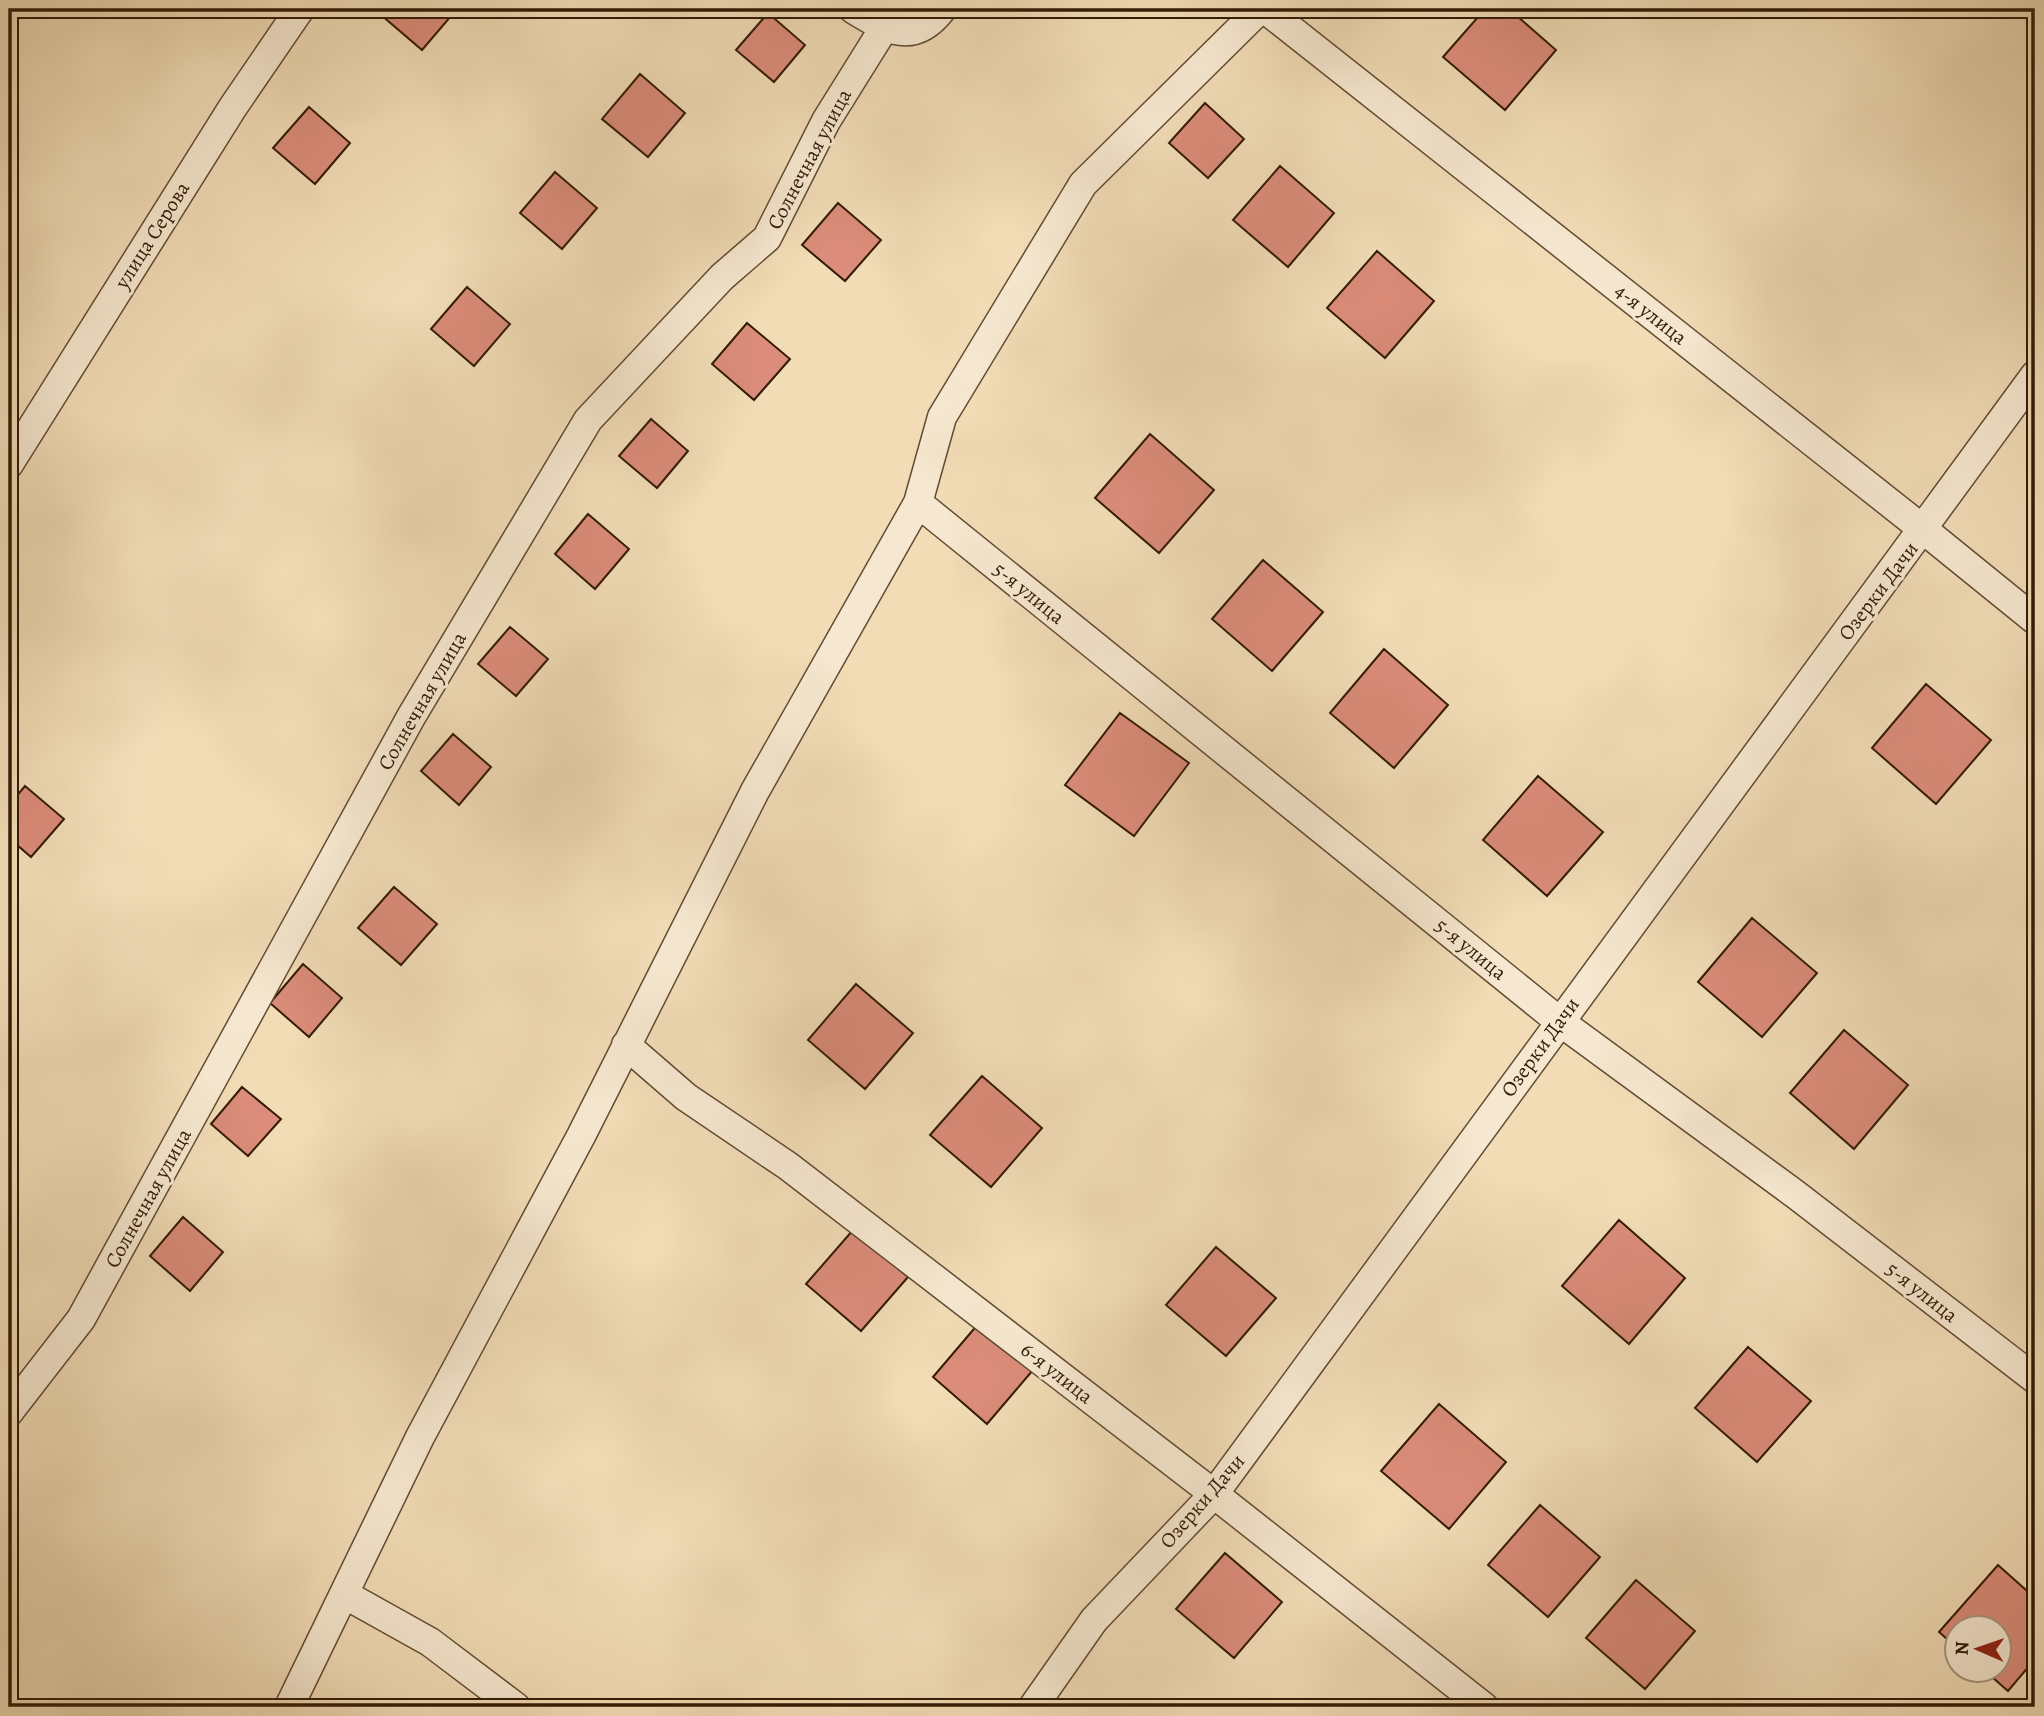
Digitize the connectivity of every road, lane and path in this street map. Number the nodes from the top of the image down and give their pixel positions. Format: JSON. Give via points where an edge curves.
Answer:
{"nodes":[{"id":1,"x":299,"y":9,"type":"edge"},
{"id":2,"x":853,"y":9,"type":"edge"},
{"id":3,"x":1260,"y":9,"type":"edge"},
{"id":4,"x":1265,"y":9,"type":"edge"},
{"id":5,"x":936,"y":17,"type":"edge"},
{"id":6,"x":884,"y":28,"type":"junction"},
{"id":7,"x":2035,"y":376,"type":"edge"},
{"id":8,"x":9,"y":464,"type":"edge"},
{"id":9,"x":918,"y":503,"type":"junction"},
{"id":10,"x":1924,"y":530,"type":"junction"},
{"id":11,"x":2035,"y":620,"type":"edge"},
{"id":12,"x":1559,"y":1020,"type":"junction"},
{"id":13,"x":626,"y":1045,"type":"junction"},
{"id":14,"x":2035,"y":1379,"type":"edge"},
{"id":15,"x":9,"y":1412,"type":"edge"},
{"id":16,"x":1214,"y":1494,"type":"junction"},
{"id":17,"x":344,"y":1594,"type":"junction"},
{"id":18,"x":289,"y":1707,"type":"edge"},
{"id":19,"x":516,"y":1707,"type":"edge"},
{"id":20,"x":1033,"y":1707,"type":"edge"},
{"id":21,"x":1484,"y":1707,"type":"edge"}],
"edges":[{"from":1,"to":8,"type":"street","name":"улица Серова"},
{"from":2,"to":6,"type":"street"},
{"from":3,"to":9,"type":"street","via":[[1083,184],[942,417]]},
{"from":4,"to":10,"type":"street","name":"4-я улица"},
{"from":5,"to":6,"type":"street","via":[[897,32]]},
{"from":6,"to":15,"type":"street","name":"Солнечная улица","via":[[826,121],[767,237],[722,277],[587,419],[411,718],[81,1319]]},
{"from":7,"to":10,"type":"street","name":"Озерки Дачи"},
{"from":9,"to":12,"type":"street","name":"5-я улица"},
{"from":9,"to":13,"type":"street","via":[[755,791]]},
{"from":10,"to":11,"type":"street","name":"4-я улица"},
{"from":10,"to":12,"type":"street","name":"Озерки Дачи"},
{"from":12,"to":14,"type":"street","name":"5-я улица"},
{"from":12,"to":16,"type":"street","name":"Озерки Дачи"},
{"from":13,"to":16,"type":"street","name":"6-я улица","via":[[686,1097],[788,1166]]},
{"from":13,"to":17,"type":"street","via":[[420,1437]]},
{"from":16,"to":20,"type":"street","name":"Озерки Дачи","via":[[1094,1620]]},
{"from":16,"to":21,"type":"street","name":"6-я улица"},
{"from":17,"to":18,"type":"street"},
{"from":17,"to":19,"type":"street","via":[[430,1642]]}]}
